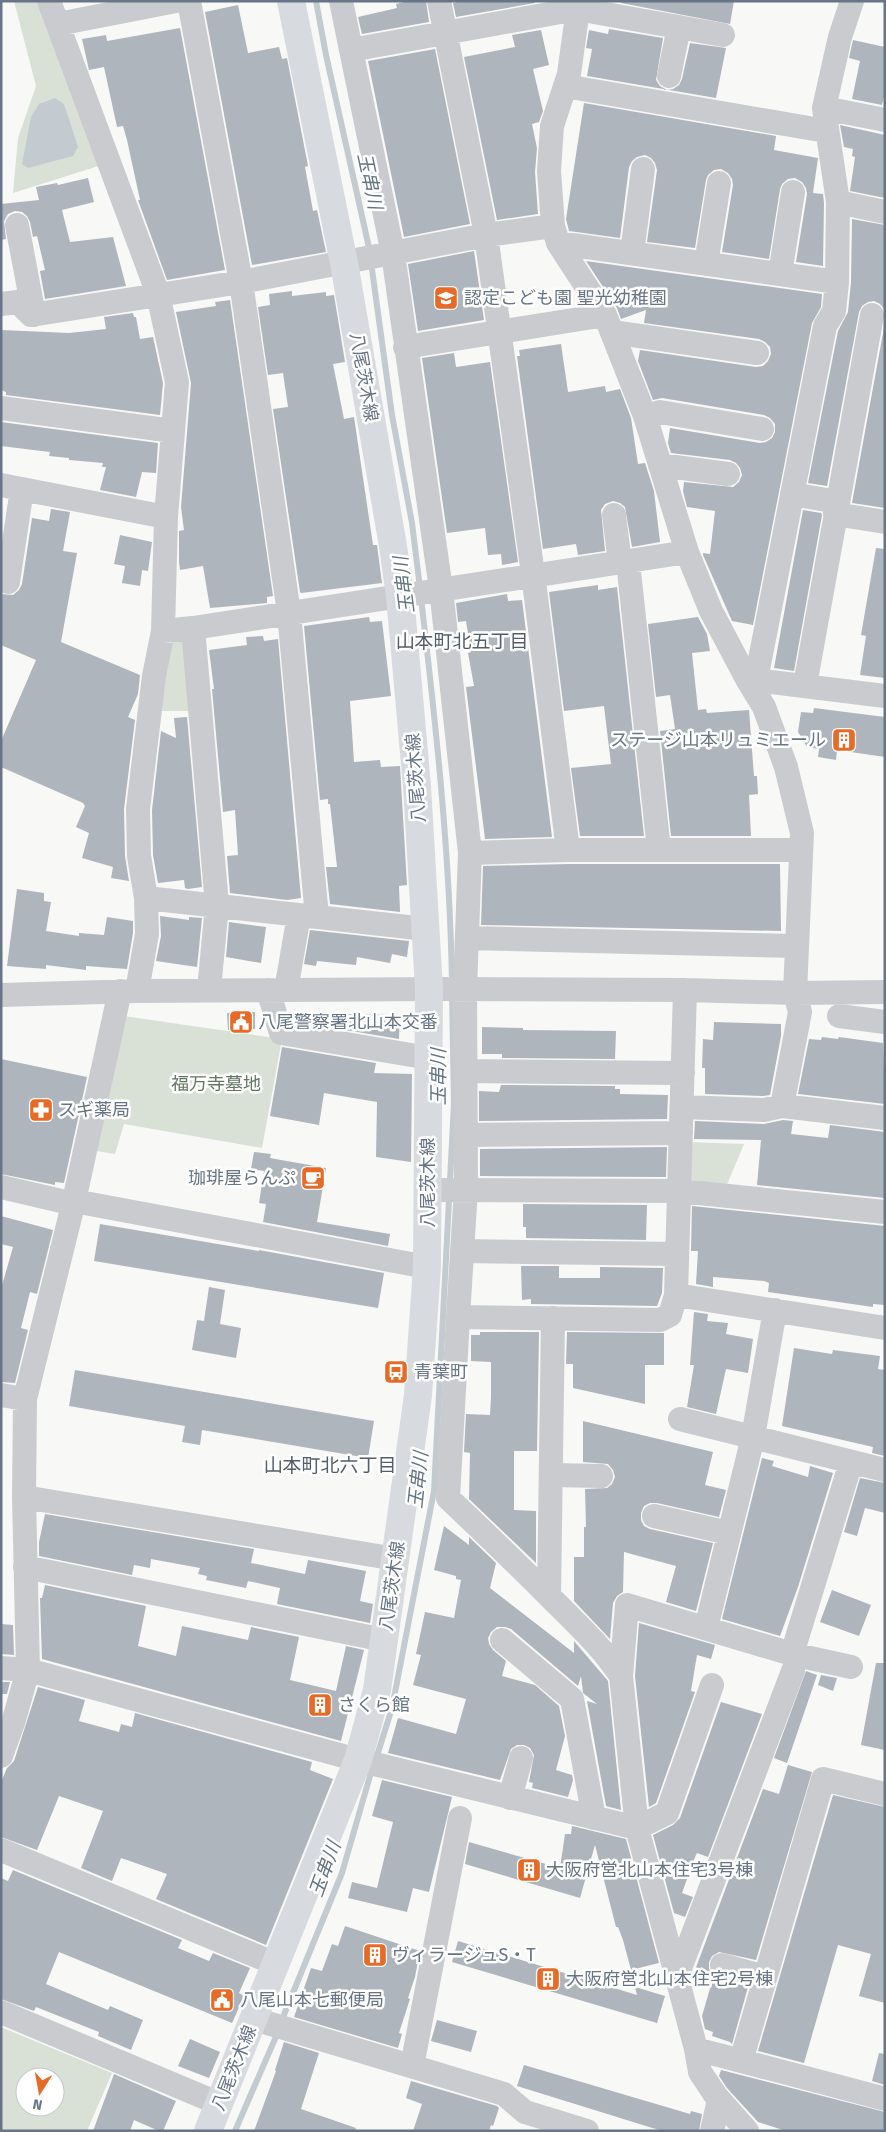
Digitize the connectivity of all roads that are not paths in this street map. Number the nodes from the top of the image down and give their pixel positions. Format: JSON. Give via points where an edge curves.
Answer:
{"nodes":[{"id":1,"x":49,"y":1,"type":"edge"},
{"id":2,"x":176,"y":1,"type":"edge"},
{"id":3,"x":189,"y":1,"type":"edge"},
{"id":4,"x":292,"y":1,"type":"edge"},
{"id":5,"x":341,"y":1,"type":"edge"},
{"id":6,"x":439,"y":1,"type":"edge"},
{"id":7,"x":852,"y":1,"type":"edge"},
{"id":8,"x":578,"y":5,"type":"edge"},
{"id":9,"x":58,"y":24,"type":"junction"},
{"id":10,"x":679,"y":27,"type":"junction"},
{"id":11,"x":445,"y":34,"type":"junction"},
{"id":12,"x":723,"y":35,"type":"dead end"},
{"id":13,"x":351,"y":50,"type":"junction"},
{"id":14,"x":669,"y":76,"type":"dead end"},
{"id":15,"x":565,"y":86,"type":"junction"},
{"id":16,"x":825,"y":120,"type":"junction"},
{"id":17,"x":885,"y":120,"type":"edge"},
{"id":18,"x":643,"y":169,"type":"dead end"},
{"id":19,"x":719,"y":183,"type":"dead end"},
{"id":20,"x":793,"y":192,"type":"dead end"},
{"id":21,"x":838,"y":202,"type":"junction"},
{"id":22,"x":885,"y":212,"type":"edge"},
{"id":23,"x":17,"y":225,"type":"dead end"},
{"id":24,"x":556,"y":234,"type":"junction"},
{"id":25,"x":486,"y":235,"type":"junction"},
{"id":26,"x":632,"y":253,"type":"junction"},
{"id":27,"x":390,"y":254,"type":"junction"},
{"id":28,"x":351,"y":262,"type":"junction"},
{"id":29,"x":706,"y":264,"type":"junction"},
{"id":30,"x":780,"y":274,"type":"junction"},
{"id":31,"x":241,"y":282,"type":"junction"},
{"id":32,"x":837,"y":282,"type":"junction"},
{"id":33,"x":158,"y":294,"type":"junction"},
{"id":34,"x":1,"y":304,"type":"edge"},
{"id":35,"x":834,"y":311,"type":"junction"},
{"id":36,"x":34,"y":314,"type":"junction"},
{"id":37,"x":878,"y":315,"type":"edge"},
{"id":38,"x":608,"y":324,"type":"junction"},
{"id":39,"x":501,"y":331,"type":"junction"},
{"id":40,"x":405,"y":347,"type":"junction"},
{"id":41,"x":757,"y":353,"type":"dead end"},
{"id":42,"x":1,"y":408,"type":"edge"},
{"id":43,"x":645,"y":416,"type":"junction"},
{"id":44,"x":762,"y":429,"type":"dead end"},
{"id":45,"x":173,"y":431,"type":"junction"},
{"id":46,"x":660,"y":465,"type":"junction"},
{"id":47,"x":728,"y":474,"type":"dead end"},
{"id":48,"x":12,"y":488,"type":"edge"},
{"id":49,"x":792,"y":494,"type":"junction"},
{"id":50,"x":837,"y":508,"type":"junction"},
{"id":51,"x":614,"y":515,"type":"dead end"},
{"id":52,"x":166,"y":518,"type":"junction"},
{"id":53,"x":885,"y":522,"type":"edge"},
{"id":54,"x":687,"y":552,"type":"junction"},
{"id":55,"x":624,"y":563,"type":"junction"},
{"id":56,"x":533,"y":574,"type":"junction"},
{"id":57,"x":8,"y":582,"type":"dead end"},
{"id":58,"x":438,"y":589,"type":"junction"},
{"id":59,"x":403,"y":596,"type":"junction"},
{"id":60,"x":289,"y":613,"type":"junction"},
{"id":61,"x":193,"y":628,"type":"junction"},
{"id":62,"x":163,"y":631,"type":"junction"},
{"id":63,"x":752,"y":680,"type":"junction"},
{"id":64,"x":805,"y":685,"type":"junction"},
{"id":65,"x":885,"y":696,"type":"edge"},
{"id":66,"x":568,"y":850,"type":"junction"},
{"id":67,"x":659,"y":850,"type":"junction"},
{"id":68,"x":801,"y":850,"type":"junction"},
{"id":69,"x":470,"y":853,"type":"junction"},
{"id":70,"x":146,"y":898,"type":"junction"},
{"id":71,"x":217,"y":905,"type":"junction"},
{"id":72,"x":308,"y":916,"type":"junction"},
{"id":73,"x":426,"y":929,"type":"junction"},
{"id":74,"x":467,"y":938,"type":"junction"},
{"id":75,"x":797,"y":946,"type":"junction"},
{"id":76,"x":464,"y":988,"type":"junction"},
{"id":77,"x":433,"y":989,"type":"junction"},
{"id":78,"x":209,"y":990,"type":"junction"},
{"id":79,"x":277,"y":990,"type":"junction"},
{"id":80,"x":685,"y":990,"type":"junction"},
{"id":81,"x":128,"y":991,"type":"junction"},
{"id":82,"x":885,"y":992,"type":"edge"},
{"id":83,"x":795,"y":993,"type":"junction"},
{"id":84,"x":1,"y":995,"type":"edge"},
{"id":85,"x":840,"y":1016,"type":"dead end"},
{"id":86,"x":885,"y":1022,"type":"edge"},
{"id":87,"x":429,"y":1058,"type":"junction"},
{"id":88,"x":465,"y":1071,"type":"junction"},
{"id":89,"x":683,"y":1073,"type":"junction"},
{"id":90,"x":782,"y":1106,"type":"junction"},
{"id":91,"x":682,"y":1107,"type":"junction"},
{"id":92,"x":885,"y":1118,"type":"edge"},
{"id":93,"x":681,"y":1133,"type":"junction"},
{"id":94,"x":466,"y":1135,"type":"junction"},
{"id":95,"x":1,"y":1187,"type":"edge"},
{"id":96,"x":448,"y":1190,"type":"junction"},
{"id":97,"x":679,"y":1191,"type":"junction"},
{"id":98,"x":74,"y":1202,"type":"junction"},
{"id":99,"x":885,"y":1212,"type":"edge"},
{"id":100,"x":462,"y":1251,"type":"junction"},
{"id":101,"x":677,"y":1254,"type":"junction"},
{"id":102,"x":427,"y":1267,"type":"junction"},
{"id":103,"x":676,"y":1295,"type":"junction"},
{"id":104,"x":775,"y":1310,"type":"junction"},
{"id":105,"x":458,"y":1317,"type":"junction"},
{"id":106,"x":553,"y":1318,"type":"junction"},
{"id":107,"x":885,"y":1328,"type":"edge"},
{"id":108,"x":1,"y":1395,"type":"edge"},
{"id":109,"x":25,"y":1399,"type":"junction"},
{"id":110,"x":680,"y":1418,"type":"dead end"},
{"id":111,"x":753,"y":1437,"type":"junction"},
{"id":112,"x":850,"y":1462,"type":"junction"},
{"id":113,"x":885,"y":1470,"type":"edge"},
{"id":114,"x":551,"y":1475,"type":"junction"},
{"id":115,"x":601,"y":1476,"type":"dead end"},
{"id":116,"x":24,"y":1497,"type":"junction"},
{"id":117,"x":654,"y":1516,"type":"dead end"},
{"id":118,"x":729,"y":1533,"type":"junction"},
{"id":119,"x":396,"y":1559,"type":"junction"},
{"id":120,"x":26,"y":1567,"type":"junction"},
{"id":121,"x":549,"y":1596,"type":"junction"},
{"id":122,"x":706,"y":1628,"type":"junction"},
{"id":123,"x":384,"y":1640,"type":"junction"},
{"id":124,"x":502,"y":1640,"type":"dead end"},
{"id":125,"x":792,"y":1662,"type":"junction"},
{"id":126,"x":851,"y":1667,"type":"dead end"},
{"id":127,"x":1,"y":1668,"type":"edge"},
{"id":128,"x":28,"y":1670,"type":"junction"},
{"id":129,"x":621,"y":1676,"type":"junction"},
{"id":130,"x":712,"y":1685,"type":"dead end"},
{"id":131,"x":1,"y":1756,"type":"edge"},
{"id":132,"x":521,"y":1758,"type":"dead end"},
{"id":133,"x":359,"y":1761,"type":"junction"},
{"id":134,"x":885,"y":1794,"type":"edge"},
{"id":135,"x":510,"y":1798,"type":"junction"},
{"id":136,"x":460,"y":1818,"type":"dead end"},
{"id":137,"x":594,"y":1818,"type":"junction"},
{"id":138,"x":637,"y":1828,"type":"junction"},
{"id":139,"x":1,"y":1850,"type":"edge"},
{"id":140,"x":276,"y":1964,"type":"junction"},
{"id":141,"x":722,"y":1965,"type":"dead end"},
{"id":142,"x":765,"y":1977,"type":"junction"},
{"id":143,"x":676,"y":1978,"type":"junction"},
{"id":144,"x":1,"y":2012,"type":"edge"},
{"id":145,"x":272,"y":2024,"type":"junction"},
{"id":146,"x":696,"y":2050,"type":"junction"},
{"id":147,"x":741,"y":2061,"type":"junction"},
{"id":148,"x":412,"y":2066,"type":"junction"},
{"id":149,"x":885,"y":2099,"type":"edge"},
{"id":150,"x":719,"y":2100,"type":"junction"},
{"id":151,"x":220,"y":2104,"type":"junction"},
{"id":152,"x":208,"y":2131,"type":"edge"},
{"id":153,"x":587,"y":2131,"type":"edge"},
{"id":154,"x":712,"y":2131,"type":"edge"},
{"id":155,"x":747,"y":2131,"type":"edge"}],
"edges":[{"from":1,"to":9,"type":"street"},
{"from":2,"to":9,"type":"street"},
{"from":3,"to":31,"type":"street"},
{"from":4,"to":28,"type":"main road","name":"八尾茨木線"},
{"from":5,"to":13,"type":"street"},
{"from":6,"to":11,"type":"street"},
{"from":7,"to":16,"type":"street","via":[[840,37]]},
{"from":8,"to":10,"type":"street"},
{"from":8,"to":11,"type":"street"},
{"from":8,"to":15,"type":"street"},
{"from":9,"to":33,"type":"street"},
{"from":10,"to":12,"type":"street"},
{"from":10,"to":14,"type":"street"},
{"from":11,"to":13,"type":"street"},
{"from":11,"to":25,"type":"street"},
{"from":13,"to":27,"type":"street"},
{"from":15,"to":16,"type":"street"},
{"from":15,"to":24,"type":"street","via":[[552,126],[549,171]]},
{"from":16,"to":17,"type":"street"},
{"from":16,"to":21,"type":"street"},
{"from":18,"to":26,"type":"street"},
{"from":19,"to":29,"type":"street"},
{"from":20,"to":30,"type":"street"},
{"from":21,"to":22,"type":"street"},
{"from":21,"to":32,"type":"street"},
{"from":23,"to":36,"type":"street"},
{"from":24,"to":25,"type":"street"},
{"from":24,"to":26,"type":"street"},
{"from":24,"to":38,"type":"street"},
{"from":25,"to":27,"type":"street"},
{"from":25,"to":39,"type":"street"},
{"from":26,"to":29,"type":"street"},
{"from":27,"to":28,"type":"street"},
{"from":27,"to":40,"type":"street"},
{"from":28,"to":31,"type":"street"},
{"from":28,"to":59,"type":"main road","name":"八尾茨木線"},
{"from":29,"to":30,"type":"street"},
{"from":30,"to":32,"type":"street"},
{"from":31,"to":33,"type":"street"},
{"from":31,"to":60,"type":"street"},
{"from":32,"to":35,"type":"street"},
{"from":33,"to":36,"type":"street"},
{"from":33,"to":45,"type":"street","via":[[177,382]]},
{"from":34,"to":36,"type":"street","via":[[18,302],[31,315]]},
{"from":35,"to":37,"type":"street"},
{"from":35,"to":49,"type":"street","via":[[825,326]]},
{"from":37,"to":50,"type":"street"},
{"from":38,"to":39,"type":"street"},
{"from":38,"to":41,"type":"street"},
{"from":38,"to":43,"type":"street"},
{"from":39,"to":40,"type":"street"},
{"from":39,"to":56,"type":"street"},
{"from":40,"to":58,"type":"street"},
{"from":42,"to":45,"type":"street"},
{"from":43,"to":44,"type":"street","via":[[660,412]]},
{"from":43,"to":46,"type":"street"},
{"from":45,"to":52,"type":"street"},
{"from":46,"to":47,"type":"street"},
{"from":46,"to":54,"type":"street"},
{"from":48,"to":52,"type":"street"},
{"from":48,"to":57,"type":"street"},
{"from":49,"to":50,"type":"street"},
{"from":49,"to":63,"type":"street"},
{"from":50,"to":53,"type":"street"},
{"from":50,"to":64,"type":"street"},
{"from":51,"to":55,"type":"street"},
{"from":52,"to":62,"type":"street"},
{"from":54,"to":55,"type":"street"},
{"from":54,"to":63,"type":"street","via":[[711,611]]},
{"from":55,"to":56,"type":"street"},
{"from":55,"to":67,"type":"street"},
{"from":56,"to":58,"type":"street"},
{"from":56,"to":66,"type":"street"},
{"from":58,"to":59,"type":"street"},
{"from":58,"to":69,"type":"street"},
{"from":59,"to":60,"type":"street"},
{"from":59,"to":73,"type":"main road","name":"八尾茨木線"},
{"from":60,"to":61,"type":"street"},
{"from":60,"to":72,"type":"street"},
{"from":61,"to":62,"type":"street"},
{"from":61,"to":71,"type":"street"},
{"from":62,"to":70,"type":"street","via":[[154,676],[138,809],[139,856]]},
{"from":63,"to":64,"type":"street"},
{"from":63,"to":68,"type":"street","via":[[786,767],[802,833]]},
{"from":64,"to":65,"type":"street"},
{"from":66,"to":67,"type":"street"},
{"from":66,"to":69,"type":"street"},
{"from":67,"to":68,"type":"street"},
{"from":68,"to":75,"type":"street"},
{"from":69,"to":74,"type":"street"},
{"from":70,"to":71,"type":"street"},
{"from":70,"to":81,"type":"street","via":[[147,934]]},
{"from":71,"to":72,"type":"street"},
{"from":71,"to":78,"type":"street"},
{"from":72,"to":73,"type":"street"},
{"from":72,"to":79,"type":"street"},
{"from":73,"to":77,"type":"main road","name":"八尾茨木線"},
{"from":74,"to":75,"type":"street"},
{"from":74,"to":76,"type":"street"},
{"from":75,"to":83,"type":"street"},
{"from":76,"to":77,"type":"street"},
{"from":76,"to":80,"type":"street"},
{"from":76,"to":88,"type":"street"},
{"from":77,"to":79,"type":"street"},
{"from":77,"to":87,"type":"main road","name":"八尾茨木線"},
{"from":78,"to":79,"type":"street"},
{"from":78,"to":81,"type":"street"},
{"from":79,"to":87,"type":"street","via":[[281,1033]]},
{"from":80,"to":83,"type":"street"},
{"from":80,"to":89,"type":"street"},
{"from":81,"to":84,"type":"street"},
{"from":81,"to":98,"type":"street"},
{"from":82,"to":83,"type":"street"},
{"from":83,"to":90,"type":"street","via":[[800,1012]]},
{"from":85,"to":86,"type":"street"},
{"from":87,"to":96,"type":"main road","name":"八尾茨木線"},
{"from":88,"to":89,"type":"street"},
{"from":88,"to":94,"type":"street"},
{"from":89,"to":91,"type":"street"},
{"from":90,"to":91,"type":"street","via":[[764,1110]]},
{"from":90,"to":92,"type":"street"},
{"from":91,"to":93,"type":"street"},
{"from":93,"to":94,"type":"street"},
{"from":93,"to":97,"type":"street"},
{"from":94,"to":96,"type":"street"},
{"from":95,"to":98,"type":"street"},
{"from":96,"to":97,"type":"street"},
{"from":96,"to":100,"type":"street"},
{"from":96,"to":102,"type":"main road","name":"八尾茨木線"},
{"from":97,"to":99,"type":"street"},
{"from":97,"to":101,"type":"street"},
{"from":98,"to":102,"type":"street"},
{"from":98,"to":109,"type":"street"},
{"from":100,"to":101,"type":"street"},
{"from":100,"to":105,"type":"street"},
{"from":101,"to":103,"type":"street"},
{"from":102,"to":119,"type":"main road","name":"八尾茨木線","via":[[418,1395]]},
{"from":103,"to":104,"type":"street"},
{"from":103,"to":106,"type":"street","via":[[670,1315],[660,1320]]},
{"from":104,"to":107,"type":"street"},
{"from":104,"to":111,"type":"street"},
{"from":105,"to":106,"type":"street"},
{"from":105,"to":121,"type":"street","via":[[448,1498]]},
{"from":106,"to":114,"type":"street"},
{"from":108,"to":109,"type":"street"},
{"from":109,"to":116,"type":"street"},
{"from":110,"to":111,"type":"street"},
{"from":111,"to":112,"type":"street"},
{"from":111,"to":118,"type":"street"},
{"from":112,"to":113,"type":"street"},
{"from":112,"to":125,"type":"street"},
{"from":114,"to":115,"type":"street"},
{"from":114,"to":121,"type":"street"},
{"from":116,"to":119,"type":"street"},
{"from":116,"to":120,"type":"street"},
{"from":117,"to":118,"type":"street"},
{"from":118,"to":122,"type":"street"},
{"from":119,"to":123,"type":"main road","name":"八尾茨木線"},
{"from":120,"to":123,"type":"street"},
{"from":120,"to":128,"type":"street"},
{"from":121,"to":129,"type":"street","via":[[608,1657]]},
{"from":122,"to":125,"type":"street"},
{"from":122,"to":129,"type":"street","via":[[626,1605]]},
{"from":123,"to":133,"type":"main road","name":"八尾茨木線","via":[[377,1690]]},
{"from":124,"to":137,"type":"street","via":[[572,1699]]},
{"from":125,"to":126,"type":"street"},
{"from":125,"to":143,"type":"street"},
{"from":127,"to":128,"type":"street"},
{"from":128,"to":131,"type":"street"},
{"from":128,"to":133,"type":"street"},
{"from":129,"to":138,"type":"street"},
{"from":130,"to":138,"type":"street","via":[[667,1813]]},
{"from":132,"to":135,"type":"street"},
{"from":133,"to":135,"type":"street"},
{"from":133,"to":140,"type":"main road","name":"八尾茨木線"},
{"from":134,"to":142,"type":"street","via":[[823,1779]]},
{"from":135,"to":137,"type":"street"},
{"from":136,"to":148,"type":"street"},
{"from":137,"to":138,"type":"street"},
{"from":138,"to":143,"type":"street"},
{"from":139,"to":140,"type":"street"},
{"from":140,"to":145,"type":"main road","name":"八尾茨木線"},
{"from":141,"to":142,"type":"street"},
{"from":142,"to":147,"type":"street"},
{"from":143,"to":146,"type":"street"},
{"from":144,"to":151,"type":"street"},
{"from":145,"to":148,"type":"street"},
{"from":145,"to":151,"type":"main road","name":"八尾茨木線"},
{"from":146,"to":147,"type":"street"},
{"from":146,"to":150,"type":"street","via":[[700,2072]]},
{"from":147,"to":149,"type":"street"},
{"from":148,"to":153,"type":"street","via":[[504,2094],[524,2112]]},
{"from":150,"to":154,"type":"street"},
{"from":150,"to":155,"type":"street"},
{"from":151,"to":152,"type":"main road","name":"八尾茨木線"}]}
